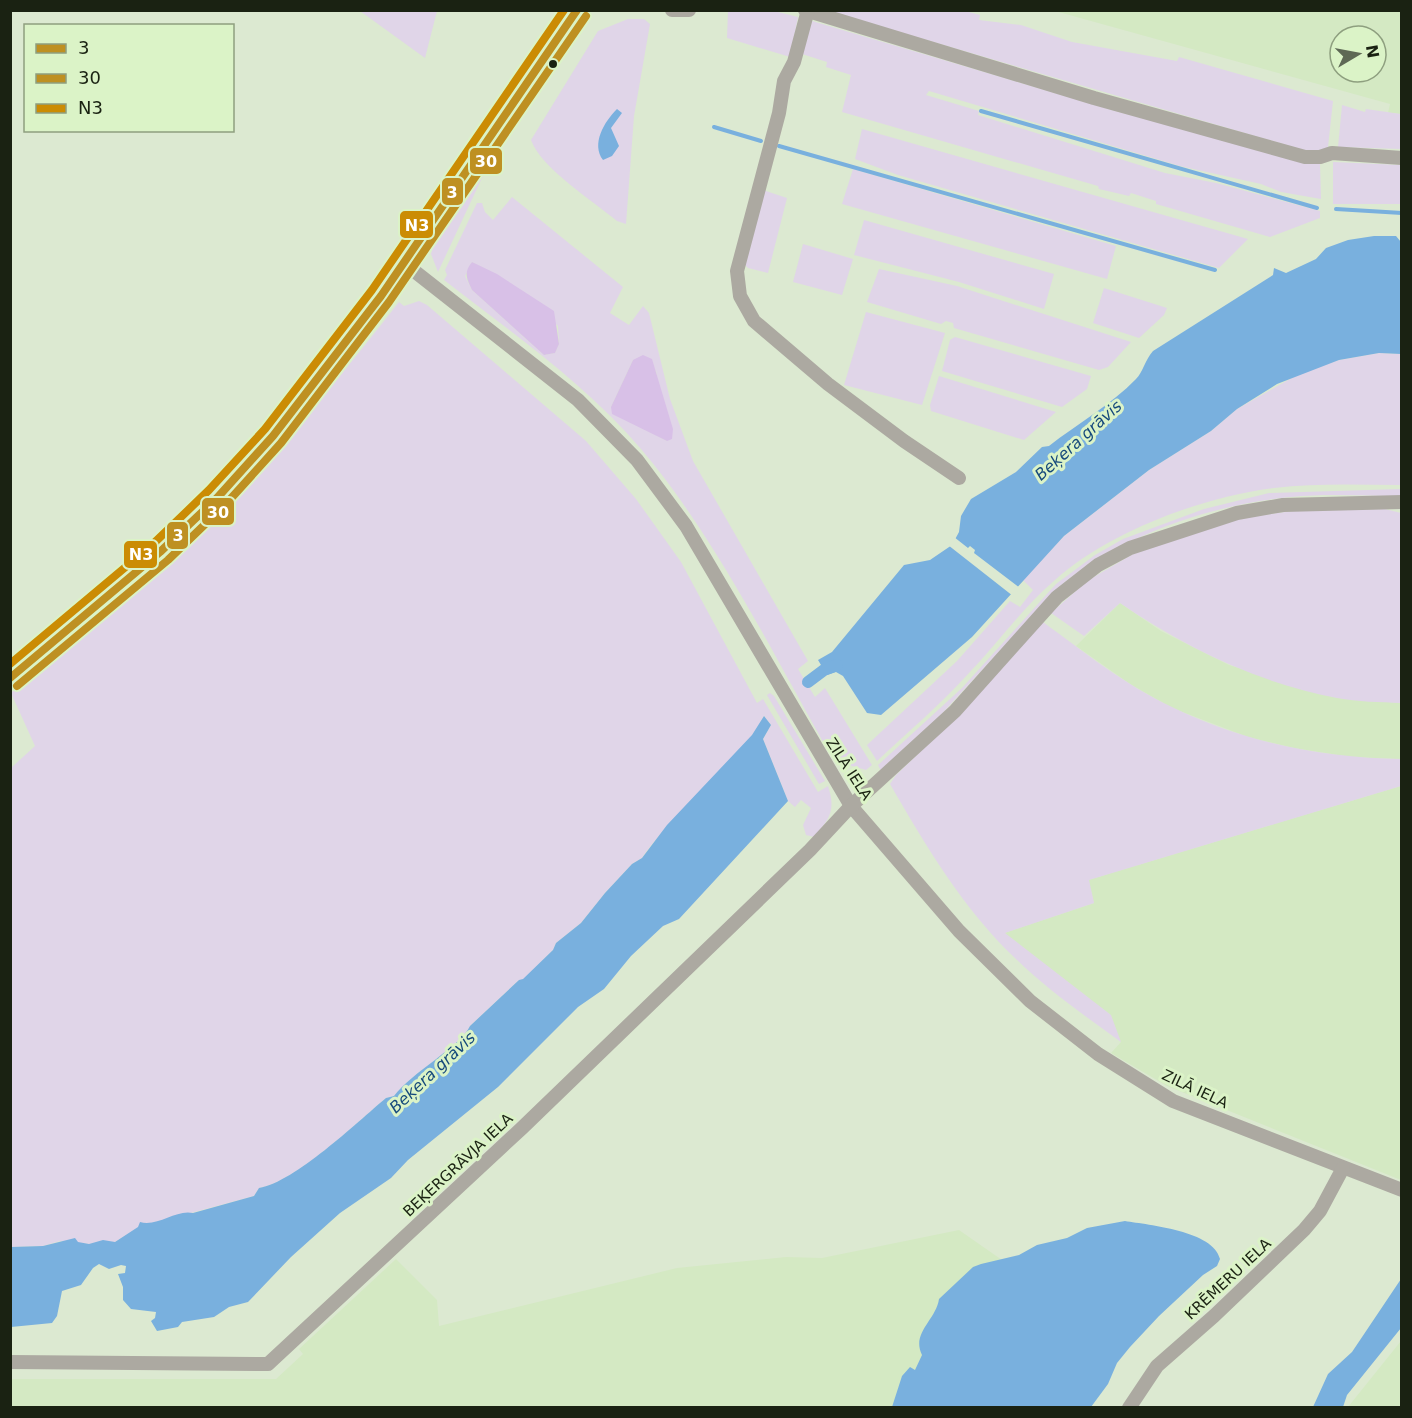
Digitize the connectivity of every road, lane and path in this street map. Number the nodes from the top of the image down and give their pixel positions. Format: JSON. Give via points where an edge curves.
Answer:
{"nodes":[{"id":1,"x":577,"y":10,"type":"edge"},
{"id":2,"x":672,"y":10,"type":"edge"},
{"id":3,"x":689,"y":10,"type":"edge"},
{"id":4,"x":807,"y":11,"type":"edge"},
{"id":5,"x":1401,"y":158,"type":"edge"},
{"id":6,"x":404,"y":263,"type":"junction"},
{"id":7,"x":959,"y":478,"type":"dead end"},
{"id":8,"x":1401,"y":502,"type":"edge"},
{"id":9,"x":10,"y":678,"type":"edge"},
{"id":10,"x":851,"y":806,"type":"junction"},
{"id":11,"x":1343,"y":1168,"type":"junction"},
{"id":12,"x":1401,"y":1190,"type":"edge"},
{"id":13,"x":10,"y":1362,"type":"edge"},
{"id":14,"x":1129,"y":1407,"type":"edge"}],
"edges":[{"from":1,"to":6,"type":"main road"},
{"from":2,"to":3,"type":"street"},
{"from":4,"to":5,"type":"street","via":[[1305,157],[1332,153]]},
{"from":4,"to":7,"type":"street","via":[[794,62],[784,81],[737,271],[740,296],[754,321],[828,384]]},
{"from":6,"to":9,"type":"main road","via":[[309,391],[230,483],[128,582]]},
{"from":6,"to":10,"type":"street","name":"ZILĀ IELA","via":[[578,400],[642,467],[686,526]]},
{"from":8,"to":10,"type":"street","name":"BEĶERGRĀVJA IELA","via":[[1259,508],[1161,536],[1114,556],[1057,597],[955,711]]},
{"from":10,"to":11,"type":"street","name":"ZILĀ IELA","via":[[974,947],[1068,1032],[1173,1101]]},
{"from":10,"to":13,"type":"street","name":"BEĶERGRĀVJA IELA","via":[[522,1128],[268,1364]]},
{"from":11,"to":12,"type":"street","name":"ZILĀ IELA"},
{"from":11,"to":14,"type":"street","name":"KRĒMERU IELA","via":[[1320,1212],[1304,1230],[1157,1366]]}]}
